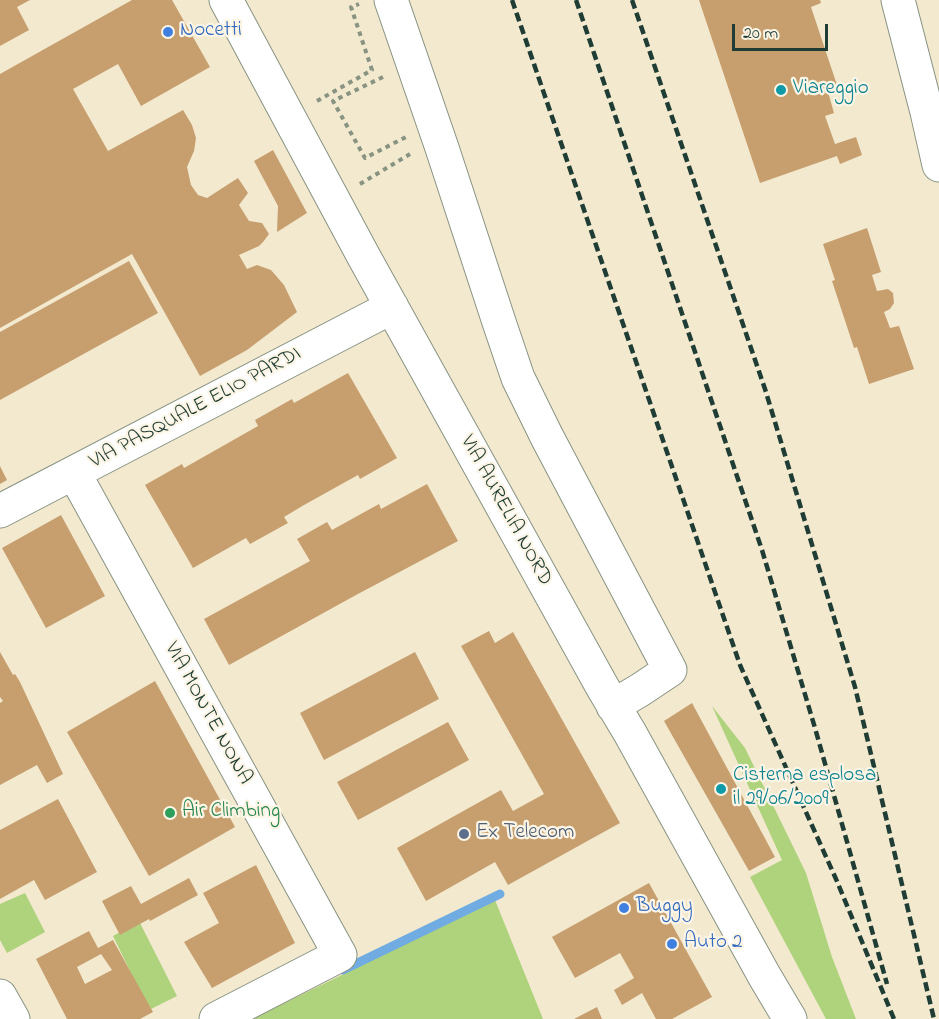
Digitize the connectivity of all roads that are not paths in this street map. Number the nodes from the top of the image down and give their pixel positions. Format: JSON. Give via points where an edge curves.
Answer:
{"nodes":[{"id":1,"x":226,"y":0,"type":"edge"},
{"id":2,"x":391,"y":0,"type":"edge"},
{"id":3,"x":898,"y":0,"type":"edge"},
{"id":4,"x":939,"y":165,"type":"edge"},
{"id":5,"x":392,"y":307,"type":"junction"},
{"id":6,"x":74,"y":473,"type":"junction"},
{"id":7,"x":0,"y":511,"type":"edge"},
{"id":8,"x":613,"y":705,"type":"junction"},
{"id":9,"x":0,"y":996,"type":"edge"},
{"id":10,"x":13,"y":1019,"type":"edge"},
{"id":11,"x":216,"y":1019,"type":"edge"},
{"id":12,"x":790,"y":1019,"type":"edge"}],
"edges":[{"from":1,"to":5,"type":"street","name":"VIA AURELIA NORD"},
{"from":2,"to":8,"type":"street","via":[[518,378],[670,670]]},
{"from":3,"to":4,"type":"street"},
{"from":5,"to":6,"type":"street","name":"VIA PASQUALE ELIO PARDI"},
{"from":5,"to":8,"type":"street","name":"VIA AURELIA NORD"},
{"from":6,"to":7,"type":"street","name":"VIA PASQUALE ELIO PARDI"},
{"from":6,"to":11,"type":"street","name":"VIA MONTE NONA","via":[[340,955]]},
{"from":8,"to":12,"type":"street","name":"VIA AURELIA NORD"},
{"from":9,"to":10,"type":"street"}]}
